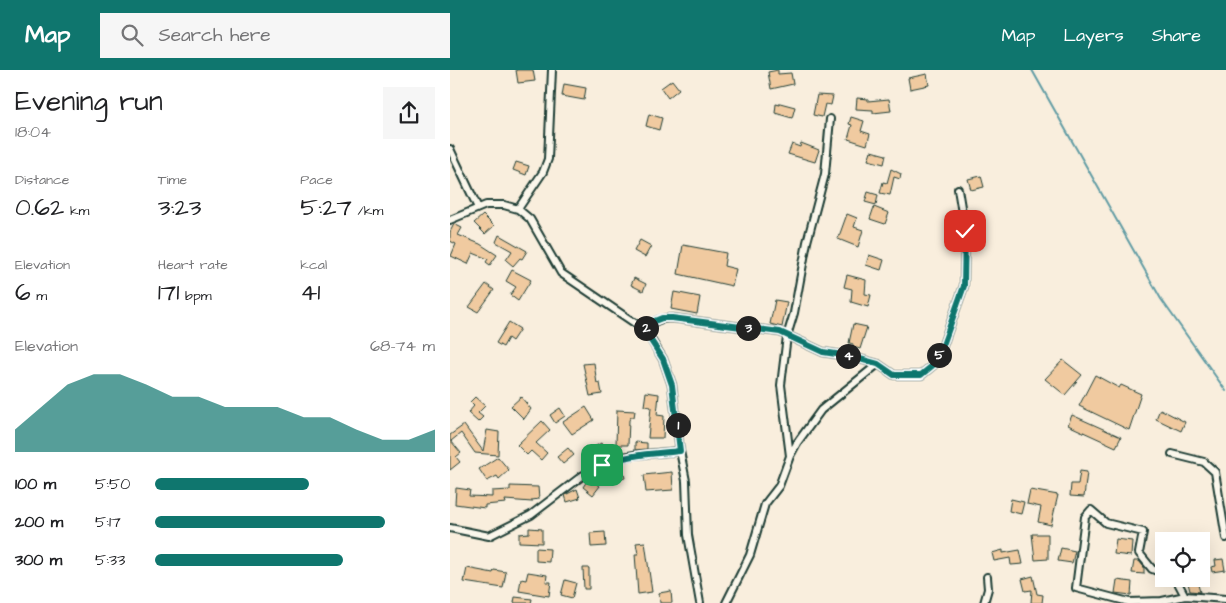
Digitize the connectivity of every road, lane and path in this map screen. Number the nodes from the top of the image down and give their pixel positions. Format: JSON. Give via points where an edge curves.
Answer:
{"nodes":[{"id":1,"x":552,"y":70,"type":"edge"},
{"id":2,"x":830,"y":119,"type":"dead end"},
{"id":3,"x":450,"y":149,"type":"edge"},
{"id":4,"x":958,"y":189,"type":"dead end"},
{"id":5,"x":478,"y":208,"type":"junction"},
{"id":6,"x":518,"y":209,"type":"junction"},
{"id":7,"x":450,"y":220,"type":"edge"},
{"id":8,"x":644,"y":330,"type":"junction"},
{"id":9,"x":787,"y":336,"type":"junction"},
{"id":10,"x":878,"y":364,"type":"junction"},
{"id":11,"x":680,"y":451,"type":"junction"},
{"id":12,"x":1172,"y":454,"type":"dead end"},
{"id":13,"x":790,"y":456,"type":"junction"},
{"id":14,"x":450,"y":528,"type":"edge"},
{"id":15,"x":1226,"y":538,"type":"edge"},
{"id":16,"x":1155,"y":570,"type":"edge"},
{"id":17,"x":987,"y":577,"type":"dead end"},
{"id":18,"x":1180,"y":587,"type":"edge"},
{"id":19,"x":1185,"y":596,"type":"junction"},
{"id":20,"x":1226,"y":599,"type":"edge"},
{"id":21,"x":1162,"y":602,"type":"edge"},
{"id":22,"x":700,"y":603,"type":"edge"},
{"id":23,"x":726,"y":603,"type":"edge"},
{"id":24,"x":984,"y":603,"type":"edge"}],
"edges":[{"from":1,"to":6,"type":"street","via":[[548,160]]},
{"from":2,"to":9,"type":"street","via":[[825,174]]},
{"from":3,"to":5,"type":"street"},
{"from":4,"to":10,"type":"street","via":[[965,231],[964,286],[937,362],[921,375],[894,375]]},
{"from":5,"to":6,"type":"street","via":[[504,205]]},
{"from":5,"to":7,"type":"street"},
{"from":6,"to":8,"type":"street","via":[[530,219],[561,273]]},
{"from":8,"to":9,"type":"street","via":[[662,318],[686,318],[780,332]]},
{"from":8,"to":11,"type":"street","via":[[663,359],[672,385]]},
{"from":9,"to":10,"type":"street","via":[[823,352]]},
{"from":9,"to":13,"type":"street","via":[[781,385]]},
{"from":10,"to":13,"type":"street","via":[[821,410]]},
{"from":11,"to":14,"type":"street","via":[[634,455],[602,465],[582,476],[531,516],[488,536]]},
{"from":11,"to":22,"type":"street","via":[[686,481],[688,535]]},
{"from":12,"to":15,"type":"street","via":[[1204,462],[1215,472]]},
{"from":13,"to":23,"type":"street","via":[[779,486],[765,504],[750,556]]},
{"from":16,"to":21,"type":"street","via":[[1140,553],[1143,532],[1106,522],[1091,510],[1085,517],[1076,588],[1129,602]]},
{"from":17,"to":24,"type":"street"},
{"from":18,"to":19,"type":"street"},
{"from":19,"to":20,"type":"street"},
{"from":19,"to":21,"type":"street"}]}
